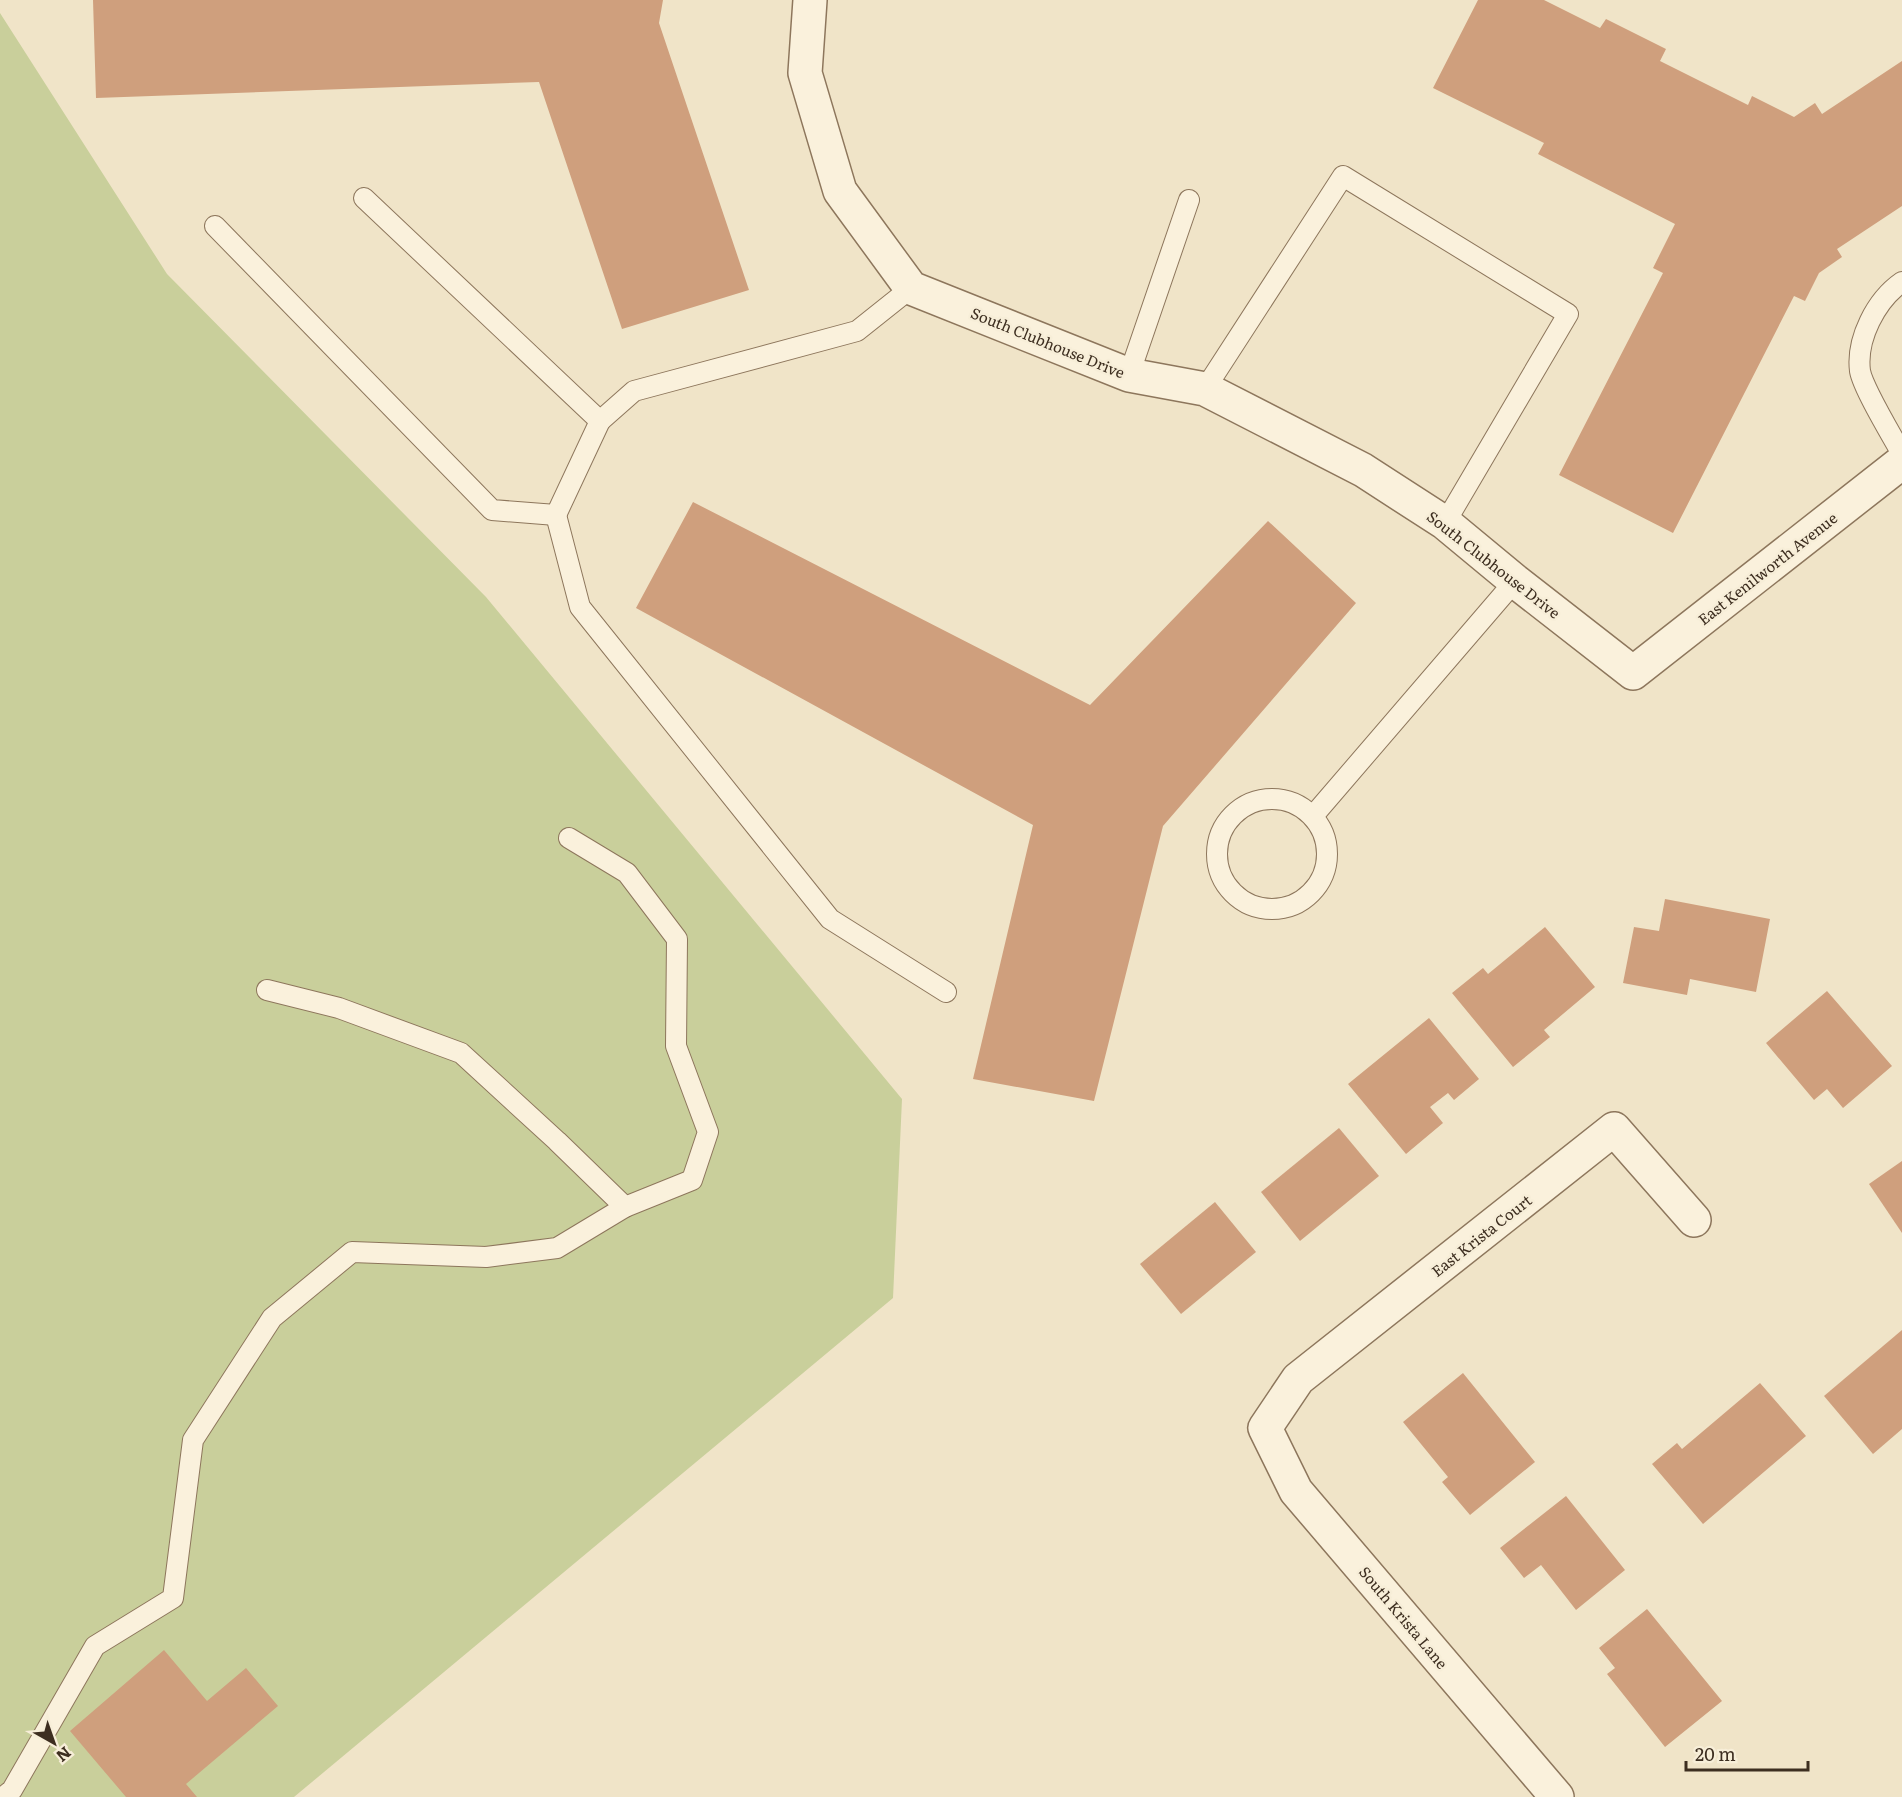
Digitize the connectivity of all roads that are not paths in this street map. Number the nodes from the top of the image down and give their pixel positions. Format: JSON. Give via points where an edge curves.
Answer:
{"nodes":[{"id":1,"x":810,"y":0,"type":"edge"},
{"id":2,"x":364,"y":198,"type":"dead end"},
{"id":3,"x":1188,"y":200,"type":"dead end"},
{"id":4,"x":215,"y":226,"type":"dead end"},
{"id":5,"x":1902,"y":282,"type":"edge"},
{"id":6,"x":911,"y":288,"type":"junction"},
{"id":7,"x":1129,"y":375,"type":"junction"},
{"id":8,"x":1205,"y":389,"type":"junction"},
{"id":9,"x":600,"y":421,"type":"junction"},
{"id":10,"x":1902,"y":454,"type":"edge"},
{"id":11,"x":1902,"y":462,"type":"edge"},
{"id":12,"x":556,"y":515,"type":"junction"},
{"id":13,"x":1445,"y":523,"type":"junction"},
{"id":14,"x":1515,"y":581,"type":"junction"},
{"id":15,"x":1633,"y":673,"type":"joint"},
{"id":16,"x":1313,"y":816,"type":"junction"},
{"id":17,"x":569,"y":838,"type":"dead end"},
{"id":18,"x":267,"y":990,"type":"dead end"},
{"id":19,"x":946,"y":992,"type":"dead end"},
{"id":20,"x":625,"y":1208,"type":"junction"},
{"id":21,"x":1694,"y":1220,"type":"dead end"},
{"id":22,"x":1265,"y":1428,"type":"joint"},
{"id":23,"x":3,"y":1797,"type":"edge"},
{"id":24,"x":1557,"y":1797,"type":"edge"}],
"edges":[{"from":1,"to":6,"type":"street","via":[[805,73],[840,191]]},
{"from":2,"to":9,"type":"lane"},
{"from":3,"to":7,"type":"lane"},
{"from":4,"to":12,"type":"lane","via":[[492,510]]},
{"from":5,"to":10,"type":"lane","via":[[1872,316],[1861,345],[1860,372]]},
{"from":6,"to":7,"type":"street","name":"South Clubhouse Drive"},
{"from":6,"to":9,"type":"lane","via":[[857,330],[634,391]]},
{"from":7,"to":8,"type":"street","name":"South Clubhouse Drive"},
{"from":8,"to":13,"type":"street","name":"South Clubhouse Drive","via":[[1364,470]]},
{"from":8,"to":13,"type":"lane","via":[[1343,176],[1568,314]]},
{"from":9,"to":12,"type":"lane"},
{"from":11,"to":15,"type":"street","name":"East Kenilworth Avenue"},
{"from":12,"to":19,"type":"lane","via":[[580,608],[830,919]]},
{"from":13,"to":14,"type":"street","name":"South Clubhouse Drive"},
{"from":14,"to":15,"type":"street","name":"South Clubhouse Drive"},
{"from":14,"to":16,"type":"lane"},
{"from":16,"to":16,"type":"lane","via":[[1328,850],[1318,885],[1305,899],[1288,907],[1269,909],[1235,896],[1218,864],[1223,830],[1233,815],[1264,800],[1282,800]]},
{"from":17,"to":20,"type":"lane","via":[[627,873],[677,939],[676,1046],[708,1132],[692,1180]]},
{"from":18,"to":20,"type":"lane","via":[[339,1008],[461,1053]]},
{"from":20,"to":23,"type":"lane","via":[[557,1248],[486,1257],[351,1252],[272,1318],[193,1440],[173,1599],[95,1647],[12,1790]]},
{"from":21,"to":22,"type":"street","name":"East Krista Court","via":[[1614,1129],[1298,1379]]},
{"from":22,"to":24,"type":"street","name":"South Krista Lane","via":[[1296,1491]]}]}
